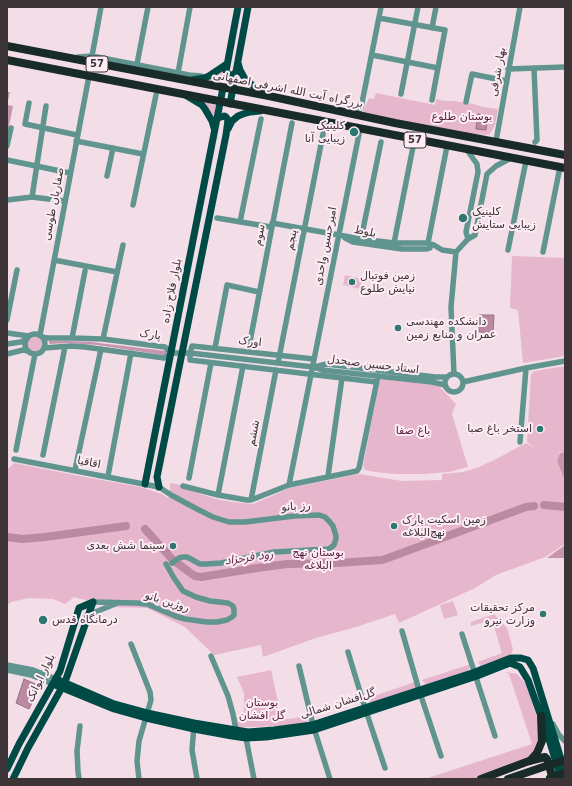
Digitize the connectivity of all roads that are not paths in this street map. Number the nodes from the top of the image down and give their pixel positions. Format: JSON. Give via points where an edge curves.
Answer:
{"nodes":[{"id":1,"x":101,"y":7,"type":"edge"},
{"id":2,"x":148,"y":7,"type":"edge"},
{"id":3,"x":190,"y":7,"type":"edge"},
{"id":4,"x":238,"y":7,"type":"edge"},
{"id":5,"x":248,"y":7,"type":"edge"},
{"id":6,"x":381,"y":7,"type":"edge"},
{"id":7,"x":418,"y":7,"type":"edge"},
{"id":8,"x":436,"y":7,"type":"edge"},
{"id":9,"x":520,"y":7,"type":"edge"},
{"id":10,"x":379,"y":18,"type":"junction"},
{"id":11,"x":415,"y":24,"type":"junction"},
{"id":12,"x":432,"y":28,"type":"junction"},
{"id":13,"x":7,"y":46,"type":"edge"},
{"id":14,"x":372,"y":55,"type":"junction"},
{"id":15,"x":92,"y":56,"type":"junction"},
{"id":16,"x":69,"y":58,"type":"junction"},
{"id":17,"x":7,"y":60,"type":"edge"},
{"id":18,"x":238,"y":62,"type":"junction"},
{"id":19,"x":407,"y":62,"type":"junction"},
{"id":20,"x":137,"y":64,"type":"junction"},
{"id":21,"x":227,"y":64,"type":"junction"},
{"id":22,"x":565,"y":67,"type":"edge"},
{"id":23,"x":438,"y":68,"type":"junction"},
{"id":24,"x":534,"y":68,"type":"junction"},
{"id":25,"x":508,"y":69,"type":"junction"},
{"id":26,"x":215,"y":72,"type":"junction"},
{"id":27,"x":236,"y":72,"type":"junction"},
{"id":28,"x":178,"y":73,"type":"junction"},
{"id":29,"x":89,"y":76,"type":"junction"},
{"id":30,"x":187,"y":81,"type":"junction"},
{"id":31,"x":506,"y":82,"type":"junction"},
{"id":32,"x":199,"y":84,"type":"junction"},
{"id":33,"x":223,"y":88,"type":"junction"},
{"id":34,"x":232,"y":90,"type":"junction"},
{"id":35,"x":254,"y":94,"type":"junction"},
{"id":36,"x":401,"y":94,"type":"dead end"},
{"id":37,"x":156,"y":95,"type":"dead end"},
{"id":38,"x":185,"y":95,"type":"junction"},
{"id":39,"x":269,"y":96,"type":"junction"},
{"id":40,"x":196,"y":97,"type":"junction"},
{"id":41,"x":432,"y":100,"type":"dead end"},
{"id":42,"x":221,"y":102,"type":"junction"},
{"id":43,"x":466,"y":102,"type":"dead end"},
{"id":44,"x":29,"y":103,"type":"dead end"},
{"id":45,"x":230,"y":104,"type":"junction"},
{"id":46,"x":46,"y":106,"type":"dead end"},
{"id":47,"x":252,"y":108,"type":"junction"},
{"id":48,"x":266,"y":110,"type":"junction"},
{"id":49,"x":359,"y":111,"type":"junction"},
{"id":50,"x":218,"y":118,"type":"junction"},
{"id":51,"x":261,"y":119,"type":"dead end"},
{"id":52,"x":292,"y":123,"type":"dead end"},
{"id":53,"x":10,"y":128,"type":"dead end"},
{"id":54,"x":42,"y":128,"type":"junction"},
{"id":55,"x":324,"y":129,"type":"dead end"},
{"id":56,"x":360,"y":129,"type":"junction"},
{"id":57,"x":215,"y":133,"type":"junction"},
{"id":58,"x":226,"y":135,"type":"junction"},
{"id":59,"x":77,"y":138,"type":"junction"},
{"id":60,"x":496,"y":141,"type":"junction"},
{"id":61,"x":381,"y":142,"type":"dead end"},
{"id":62,"x":535,"y":142,"type":"dead end"},
{"id":63,"x":7,"y":146,"type":"edge"},
{"id":64,"x":447,"y":146,"type":"junction"},
{"id":65,"x":413,"y":147,"type":"dead end"},
{"id":66,"x":113,"y":148,"type":"junction"},
{"id":67,"x":467,"y":150,"type":"junction"},
{"id":68,"x":143,"y":154,"type":"junction"},
{"id":69,"x":565,"y":155,"type":"edge"},
{"id":70,"x":512,"y":158,"type":"junction"},
{"id":71,"x":7,"y":160,"type":"edge"},
{"id":72,"x":526,"y":161,"type":"junction"},
{"id":73,"x":37,"y":166,"type":"junction"},
{"id":74,"x":562,"y":168,"type":"edge"},
{"id":75,"x":478,"y":172,"type":"junction"},
{"id":76,"x":70,"y":173,"type":"junction"},
{"id":77,"x":487,"y":174,"type":"junction"},
{"id":78,"x":107,"y":176,"type":"dead end"},
{"id":79,"x":32,"y":197,"type":"junction"},
{"id":80,"x":7,"y":200,"type":"edge"},
{"id":81,"x":65,"y":201,"type":"junction"},
{"id":82,"x":200,"y":204,"type":"junction"},
{"id":83,"x":133,"y":205,"type":"dead end"},
{"id":84,"x":212,"y":207,"type":"junction"},
{"id":85,"x":217,"y":218,"type":"dead end"},
{"id":86,"x":240,"y":222,"type":"junction"},
{"id":87,"x":272,"y":225,"type":"junction"},
{"id":88,"x":304,"y":228,"type":"junction"},
{"id":89,"x":338,"y":235,"type":"junction"},
{"id":90,"x":361,"y":239,"type":"junction"},
{"id":91,"x":468,"y":239,"type":"junction"},
{"id":92,"x":394,"y":243,"type":"junction"},
{"id":93,"x":429,"y":244,"type":"junction"},
{"id":94,"x":123,"y":245,"type":"dead end"},
{"id":95,"x":508,"y":250,"type":"dead end"},
{"id":96,"x":456,"y":252,"type":"junction"},
{"id":97,"x":544,"y":252,"type":"dead end"},
{"id":98,"x":54,"y":260,"type":"junction"},
{"id":99,"x":17,"y":270,"type":"dead end"},
{"id":100,"x":85,"y":271,"type":"dead end"},
{"id":101,"x":117,"y":272,"type":"junction"},
{"id":102,"x":259,"y":292,"type":"junction"},
{"id":103,"x":7,"y":320,"type":"edge"},
{"id":104,"x":7,"y":333,"type":"edge"},
{"id":105,"x":41,"y":336,"type":"junction"},
{"id":106,"x":28,"y":338,"type":"junction"},
{"id":107,"x":72,"y":338,"type":"junction"},
{"id":108,"x":103,"y":339,"type":"junction"},
{"id":109,"x":7,"y":344,"type":"edge"},
{"id":110,"x":65,"y":347,"type":"junction"},
{"id":111,"x":44,"y":348,"type":"junction"},
{"id":112,"x":215,"y":348,"type":"junction"},
{"id":113,"x":101,"y":349,"type":"junction"},
{"id":114,"x":28,"y":351,"type":"junction"},
{"id":115,"x":248,"y":352,"type":"junction"},
{"id":116,"x":131,"y":353,"type":"junction"},
{"id":117,"x":171,"y":353,"type":"junction"},
{"id":118,"x":186,"y":353,"type":"junction"},
{"id":119,"x":7,"y":354,"type":"edge"},
{"id":120,"x":35,"y":354,"type":"junction"},
{"id":121,"x":280,"y":355,"type":"junction"},
{"id":122,"x":314,"y":359,"type":"junction"},
{"id":123,"x":565,"y":361,"type":"edge"},
{"id":124,"x":211,"y":363,"type":"junction"},
{"id":125,"x":278,"y":363,"type":"junction"},
{"id":126,"x":243,"y":366,"type":"junction"},
{"id":127,"x":313,"y":367,"type":"junction"},
{"id":128,"x":526,"y":368,"type":"junction"},
{"id":129,"x":276,"y":370,"type":"junction"},
{"id":130,"x":311,"y":374,"type":"junction"},
{"id":131,"x":454,"y":374,"type":"junction"},
{"id":132,"x":447,"y":377,"type":"junction"},
{"id":133,"x":342,"y":378,"type":"junction"},
{"id":134,"x":377,"y":379,"type":"junction"},
{"id":135,"x":463,"y":382,"type":"junction"},
{"id":136,"x":445,"y":385,"type":"junction"},
{"id":137,"x":520,"y":442,"type":"dead end"},
{"id":138,"x":16,"y":450,"type":"dead end"},
{"id":139,"x":43,"y":455,"type":"dead end"},
{"id":140,"x":14,"y":459,"type":"dead end"},
{"id":141,"x":75,"y":470,"type":"junction"},
{"id":142,"x":108,"y":476,"type":"junction"},
{"id":143,"x":328,"y":476,"type":"junction"},
{"id":144,"x":188,"y":478,"type":"dead end"},
{"id":145,"x":145,"y":484,"type":"junction"},
{"id":146,"x":289,"y":484,"type":"junction"},
{"id":147,"x":183,"y":486,"type":"dead end"},
{"id":148,"x":159,"y":487,"type":"junction"},
{"id":149,"x":218,"y":495,"type":"junction"},
{"id":150,"x":251,"y":500,"type":"junction"},
{"id":151,"x":169,"y":564,"type":"joint"},
{"id":152,"x":93,"y":602,"type":"junction"},
{"id":153,"x":119,"y":602,"type":"junction"},
{"id":154,"x":88,"y":615,"type":"junction"},
{"id":155,"x":402,"y":631,"type":"dead end"},
{"id":156,"x":462,"y":634,"type":"dead end"},
{"id":157,"x":131,"y":644,"type":"dead end"},
{"id":158,"x":348,"y":652,"type":"dead end"},
{"id":159,"x":211,"y":656,"type":"dead end"},
{"id":160,"x":7,"y":665,"type":"edge"},
{"id":161,"x":299,"y":666,"type":"dead end"},
{"id":162,"x":7,"y":670,"type":"edge"},
{"id":163,"x":476,"y":674,"type":"junction"},
{"id":164,"x":536,"y":676,"type":"junction"},
{"id":165,"x":528,"y":680,"type":"junction"},
{"id":166,"x":54,"y":681,"type":"junction"},
{"id":167,"x":63,"y":685,"type":"junction"},
{"id":168,"x":420,"y":692,"type":"junction"},
{"id":169,"x":366,"y":710,"type":"junction"},
{"id":170,"x":544,"y":715,"type":"junction"},
{"id":171,"x":146,"y":716,"type":"junction"},
{"id":172,"x":80,"y":726,"type":"dead end"},
{"id":173,"x":194,"y":726,"type":"junction"},
{"id":174,"x":314,"y":728,"type":"junction"},
{"id":175,"x":236,"y":730,"type":"junction"},
{"id":176,"x":246,"y":735,"type":"junction"},
{"id":177,"x":495,"y":736,"type":"dead end"},
{"id":178,"x":565,"y":741,"type":"edge"},
{"id":179,"x":441,"y":756,"type":"dead end"},
{"id":180,"x":563,"y":756,"type":"edge"},
{"id":181,"x":529,"y":762,"type":"junction"},
{"id":182,"x":385,"y":768,"type":"dead end"},
{"id":183,"x":7,"y":769,"type":"edge"},
{"id":184,"x":565,"y":773,"type":"edge"},
{"id":185,"x":550,"y":778,"type":"edge"},
{"id":186,"x":13,"y":779,"type":"edge"},
{"id":187,"x":79,"y":779,"type":"edge"},
{"id":188,"x":139,"y":779,"type":"edge"},
{"id":189,"x":197,"y":779,"type":"edge"},
{"id":190,"x":254,"y":779,"type":"edge"},
{"id":191,"x":330,"y":779,"type":"edge"},
{"id":192,"x":481,"y":779,"type":"edge"},
{"id":193,"x":508,"y":779,"type":"edge"},
{"id":194,"x":561,"y":779,"type":"edge"}],
"edges":[{"from":1,"to":15,"type":"street"},
{"from":2,"to":20,"type":"street"},
{"from":3,"to":28,"type":"street"},
{"from":4,"to":21,"type":"main road"},
{"from":5,"to":18,"type":"main road"},
{"from":6,"to":10,"type":"street"},
{"from":7,"to":11,"type":"street"},
{"from":8,"to":12,"type":"street"},
{"from":9,"to":25,"type":"street","name":"بهار شرقی"},
{"from":10,"to":11,"type":"street"},
{"from":10,"to":14,"type":"street"},
{"from":11,"to":12,"type":"street"},
{"from":11,"to":19,"type":"street"},
{"from":12,"to":23,"type":"street","via":[[445,30]]},
{"from":13,"to":16,"type":"highway","name":"بزرگراه آیت الله اشرفی اصفهانی","number":"57"},
{"from":14,"to":19,"type":"street"},
{"from":14,"to":49,"type":"street"},
{"from":15,"to":16,"type":"street"},
{"from":15,"to":20,"type":"street"},
{"from":16,"to":30,"type":"highway","name":"بزرگراه آیت الله اشرفی اصفهانی","number":"57"},
{"from":17,"to":29,"type":"highway","number":"57"},
{"from":18,"to":27,"type":"main road"},
{"from":18,"to":39,"type":"main road","via":[[245,79]]},
{"from":19,"to":23,"type":"street"},
{"from":19,"to":36,"type":"street"},
{"from":20,"to":28,"type":"street"},
{"from":21,"to":26,"type":"main road"},
{"from":21,"to":27,"type":"main road","via":[[228,74],[233,75]]},
{"from":22,"to":24,"type":"street"},
{"from":23,"to":41,"type":"street"},
{"from":24,"to":25,"type":"street"},
{"from":24,"to":62,"type":"street","via":[[537,140]]},
{"from":25,"to":31,"type":"street","name":"بهار شرقی"},
{"from":26,"to":28,"type":"street","via":[[195,76]]},
{"from":26,"to":30,"type":"main road","via":[[204,78]]},
{"from":27,"to":34,"type":"main road"},
{"from":29,"to":38,"type":"highway","number":"57"},
{"from":29,"to":59,"type":"street","name":"صفاریان طوسی"},
{"from":30,"to":32,"type":"highway","name":"بزرگراه آیت الله اشرفی اصفهانی","number":"57"},
{"from":31,"to":43,"type":"street","via":[[472,74]]},
{"from":31,"to":60,"type":"street","name":"بهار شرقی"},
{"from":32,"to":33,"type":"highway","name":"بزرگراه آیت الله اشرفی اصفهانی","number":"57"},
{"from":32,"to":40,"type":"highway","via":[[204,89],[204,94]]},
{"from":33,"to":34,"type":"highway","name":"بزرگراه آیت الله اشرفی اصفهانی","number":"57"},
{"from":33,"to":42,"type":"main road","name":"بلوار فلاح زاده"},
{"from":34,"to":35,"type":"highway","name":"بزرگراه آیت الله اشرفی اصفهانی","number":"57"},
{"from":34,"to":45,"type":"main road"},
{"from":35,"to":39,"type":"highway","name":"بزرگراه آیت الله اشرفی اصفهانی","number":"57"},
{"from":35,"to":47,"type":"highway","via":[[247,96],[246,100]]},
{"from":37,"to":68,"type":"street"},
{"from":38,"to":40,"type":"highway","number":"57"},
{"from":38,"to":57,"type":"main road","via":[[202,105],[212,121]]},
{"from":39,"to":49,"type":"highway","name":"بزرگراه آیت الله اشرفی اصفهانی","number":"57"},
{"from":40,"to":42,"type":"highway","number":"57"},
{"from":42,"to":45,"type":"highway","number":"57"},
{"from":42,"to":50,"type":"main road","name":"بلوار فلاح زاده"},
{"from":44,"to":54,"type":"street","via":[[25,124]]},
{"from":45,"to":47,"type":"highway","number":"57"},
{"from":46,"to":54,"type":"street"},
{"from":47,"to":48,"type":"highway","number":"57"},
{"from":48,"to":56,"type":"highway","number":"57"},
{"from":48,"to":58,"type":"main road","via":[[238,116],[232,121]]},
{"from":49,"to":60,"type":"highway","name":"بزرگراه آیت الله اشرفی اصفهانی","number":"57"},
{"from":50,"to":57,"type":"main road","name":"بلوار فلاح زاده"},
{"from":50,"to":58,"type":"main road","via":[[224,116],[228,120]]},
{"from":51,"to":86,"type":"street"},
{"from":52,"to":87,"type":"street","name":"سوم"},
{"from":53,"to":63,"type":"street"},
{"from":54,"to":59,"type":"street"},
{"from":54,"to":73,"type":"street"},
{"from":55,"to":88,"type":"street","name":"پنجم"},
{"from":56,"to":64,"type":"highway","number":"57"},
{"from":56,"to":89,"type":"street","name":"امیرحسین واحدی"},
{"from":57,"to":82,"type":"main road","name":"بلوار فلاح زاده"},
{"from":58,"to":84,"type":"main road","name":"بلوار فلاح زاده"},
{"from":59,"to":66,"type":"street"},
{"from":59,"to":76,"type":"street","name":"صفاریان طوسی"},
{"from":60,"to":69,"type":"highway","name":"بزرگراه آیت الله اشرفی اصفهانی","number":"57"},
{"from":61,"to":90,"type":"street"},
{"from":64,"to":67,"type":"highway","number":"57"},
{"from":64,"to":93,"type":"street"},
{"from":65,"to":92,"type":"street"},
{"from":66,"to":68,"type":"street"},
{"from":66,"to":78,"type":"street"},
{"from":67,"to":70,"type":"highway","number":"57"},
{"from":67,"to":75,"type":"street","via":[[477,164]]},
{"from":68,"to":83,"type":"street"},
{"from":70,"to":72,"type":"highway","number":"57"},
{"from":70,"to":77,"type":"street"},
{"from":71,"to":73,"type":"street"},
{"from":72,"to":74,"type":"highway","number":"57"},
{"from":72,"to":95,"type":"street"},
{"from":73,"to":76,"type":"street"},
{"from":73,"to":79,"type":"street"},
{"from":74,"to":97,"type":"street"},
{"from":75,"to":77,"type":"street","via":[[484,170]]},
{"from":75,"to":91,"type":"street","via":[[466,232]]},
{"from":76,"to":81,"type":"street","name":"صفاریان طوسی"},
{"from":77,"to":91,"type":"street","via":[[475,235]]},
{"from":79,"to":80,"type":"street"},
{"from":79,"to":81,"type":"street"},
{"from":81,"to":98,"type":"street","name":"صفاریان طوسی"},
{"from":82,"to":84,"type":"main road","via":[[201,212],[205,215],[209,214]]},
{"from":82,"to":117,"type":"main road","name":"بلوار فلاح زاده"},
{"from":84,"to":118,"type":"main road","name":"بلوار فلاح زاده"},
{"from":85,"to":86,"type":"street"},
{"from":86,"to":87,"type":"street"},
{"from":87,"to":88,"type":"street"},
{"from":87,"to":102,"type":"street","name":"سوم"},
{"from":88,"to":89,"type":"street"},
{"from":88,"to":121,"type":"street","name":"پنجم"},
{"from":89,"to":90,"type":"street","name":"بلوط"},
{"from":89,"to":93,"type":"street","name":"بلوط","via":[[353,242],[402,249],[428,249]]},
{"from":89,"to":122,"type":"street","name":"امیرحسین واحدی"},
{"from":90,"to":92,"type":"street","name":"بلوط"},
{"from":91,"to":96,"type":"street"},
{"from":92,"to":93,"type":"street","name":"بلوط"},
{"from":93,"to":96,"type":"street","name":"بلوط","via":[[442,250]]},
{"from":94,"to":101,"type":"street"},
{"from":96,"to":131,"type":"street","via":[[451,307]]},
{"from":98,"to":101,"type":"street"},
{"from":98,"to":105,"type":"street","name":"صفاریان طوسی"},
{"from":99,"to":103,"type":"street"},
{"from":100,"to":107,"type":"street"},
{"from":101,"to":108,"type":"street"},
{"from":102,"to":112,"type":"street","via":[[227,286]]},
{"from":102,"to":115,"type":"street","name":"سوم"},
{"from":104,"to":106,"type":"street"},
{"from":105,"to":106,"type":"street","via":[[34,334]]},
{"from":105,"to":107,"type":"street","name":"پارک"},
{"from":105,"to":111,"type":"street","via":[[45,342]]},
{"from":106,"to":109,"type":"street"},
{"from":106,"to":114,"type":"street"},
{"from":107,"to":108,"type":"street","name":"پارک"},
{"from":108,"to":117,"type":"street","name":"پارک","via":[[165,347]]},
{"from":110,"to":111,"type":"street","name":"پارک"},
{"from":110,"to":113,"type":"street","name":"پارک"},
{"from":110,"to":139,"type":"street"},
{"from":111,"to":120,"type":"street"},
{"from":112,"to":115,"type":"street","name":"اورک"},
{"from":112,"to":118,"type":"street","name":"اورک","via":[[192,346]]},
{"from":113,"to":116,"type":"street","name":"پارک"},
{"from":113,"to":141,"type":"street"},
{"from":114,"to":119,"type":"street"},
{"from":114,"to":120,"type":"street"},
{"from":115,"to":121,"type":"street","name":"اورک"},
{"from":116,"to":117,"type":"street","name":"پارک","via":[[164,358]]},
{"from":116,"to":142,"type":"street"},
{"from":117,"to":118,"type":"street"},
{"from":117,"to":145,"type":"main road","name":"بلوار فلاح زاده"},
{"from":118,"to":124,"type":"street","via":[[190,360]]},
{"from":118,"to":125,"type":"street","name":"اورک"},
{"from":118,"to":148,"type":"main road","name":"بلوار فلاح زاده","via":[[157,477]]},
{"from":120,"to":138,"type":"street"},
{"from":121,"to":122,"type":"street","name":"اورک"},
{"from":121,"to":125,"type":"street","name":"پنجم"},
{"from":122,"to":127,"type":"street","name":"امیرحسین واحدی"},
{"from":123,"to":128,"type":"street"},
{"from":124,"to":126,"type":"street"},
{"from":124,"to":144,"type":"street"},
{"from":125,"to":127,"type":"street","name":"اورک"},
{"from":126,"to":129,"type":"street"},
{"from":126,"to":149,"type":"street"},
{"from":127,"to":130,"type":"street","name":"امیرحسین واحدی"},
{"from":127,"to":132,"type":"street","name":"استاد حسین صبحدل","via":[[326,364],[435,378]]},
{"from":127,"to":134,"type":"street","name":"استاد حسین صبحدل"},
{"from":128,"to":135,"type":"street"},
{"from":128,"to":137,"type":"street"},
{"from":129,"to":130,"type":"street"},
{"from":129,"to":150,"type":"street","name":"ششم"},
{"from":130,"to":133,"type":"street"},
{"from":130,"to":146,"type":"street","name":"امیرحسین واحدی"},
{"from":131,"to":132,"type":"street"},
{"from":131,"to":135,"type":"street","via":[[459,375]]},
{"from":132,"to":136,"type":"street"},
{"from":133,"to":134,"type":"street"},
{"from":133,"to":143,"type":"street"},
{"from":134,"to":136,"type":"street","name":"استاد حسین صبحدل"},
{"from":134,"to":143,"type":"street","via":[[359,468],[354,472]]},
{"from":135,"to":136,"type":"street","via":[[457,392],[450,391]]},
{"from":140,"to":141,"type":"street","name":"اقاقیا"},
{"from":141,"to":142,"type":"street","name":"اقاقیا"},
{"from":142,"to":145,"type":"street","name":"اقاقیا"},
{"from":143,"to":146,"type":"street"},
{"from":145,"to":148,"type":"street","name":"اقاقیا"},
{"from":146,"to":150,"type":"street"},
{"from":147,"to":149,"type":"street"},
{"from":148,"to":151,"type":"street","name":"رز بانو","via":[[197,510],[229,522],[319,515],[329,521],[336,536],[334,545],[329,549],[274,552],[206,564],[186,557]]},
{"from":149,"to":150,"type":"street"},
{"from":151,"to":153,"type":"street","name":"روژین بانو","via":[[174,578],[183,591],[210,601],[228,603],[234,609],[232,617],[207,622],[175,616],[147,604]]},
{"from":152,"to":153,"type":"street"},
{"from":152,"to":154,"type":"main road","name":"بلوار ایوانک"},
{"from":152,"to":166,"type":"main road","name":"بلوار ایوانک","via":[[80,608]]},
{"from":153,"to":154,"type":"street"},
{"from":154,"to":167,"type":"main road","name":"بلوار ایوانک"},
{"from":155,"to":168,"type":"street"},
{"from":156,"to":163,"type":"street"},
{"from":157,"to":171,"type":"street","via":[[150,692],[151,700]]},
{"from":158,"to":169,"type":"street"},
{"from":159,"to":175,"type":"street","via":[[228,696]]},
{"from":160,"to":166,"type":"street","via":[[33,670]]},
{"from":161,"to":174,"type":"street"},
{"from":162,"to":166,"type":"street"},
{"from":163,"to":164,"type":"main road","name":"گل‌افشان شمالی","via":[[510,658],[521,658],[528,660]]},
{"from":163,"to":165,"type":"main road","name":"گل‌افشان شمالی","via":[[510,663],[520,667]]},
{"from":163,"to":168,"type":"main road","name":"گل‌افشان شمالی"},
{"from":163,"to":177,"type":"street"},
{"from":164,"to":165,"type":"main road"},
{"from":164,"to":170,"type":"main road","name":"گل‌افشان شمالی"},
{"from":165,"to":170,"type":"main road"},
{"from":166,"to":167,"type":"main road","name":"گل‌افشان شمالی"},
{"from":166,"to":183,"type":"main road","name":"بلوار ایوانک"},
{"from":167,"to":171,"type":"main road","name":"گل‌افشان شمالی","via":[[114,709]]},
{"from":167,"to":186,"type":"main road","name":"بلوار ایوانک"},
{"from":168,"to":169,"type":"main road","name":"گل‌افشان شمالی"},
{"from":168,"to":179,"type":"street"},
{"from":169,"to":174,"type":"main road","name":"گل‌افشان شمالی"},
{"from":169,"to":182,"type":"street"},
{"from":170,"to":178,"type":"street"},
{"from":170,"to":180,"type":"main road"},
{"from":170,"to":181,"type":"highway","via":[[542,741],[537,753]]},
{"from":170,"to":194,"type":"main road"},
{"from":171,"to":173,"type":"main road","name":"گل‌افشان شمالی"},
{"from":171,"to":188,"type":"street","via":[[139,741]]},
{"from":172,"to":187,"type":"street","via":[[77,751]]},
{"from":173,"to":175,"type":"main road","name":"گل‌افشان شمالی"},
{"from":173,"to":176,"type":"main road","name":"گل‌افشان شمالی"},
{"from":173,"to":189,"type":"street","via":[[192,750]]},
{"from":174,"to":176,"type":"main road","name":"گل‌افشان شمالی","via":[[274,730]]},
{"from":174,"to":191,"type":"street"},
{"from":175,"to":176,"type":"main road","name":"گل‌افشان شمالی"},
{"from":176,"to":190,"type":"street"},
{"from":180,"to":184,"type":"main road"},
{"from":180,"to":193,"type":"highway","bridge":true,"via":[[546,766]]},
{"from":181,"to":185,"type":"highway","via":[[547,759]]},
{"from":181,"to":192,"type":"highway"},
{"from":184,"to":185,"type":"highway","bridge":true}]}
